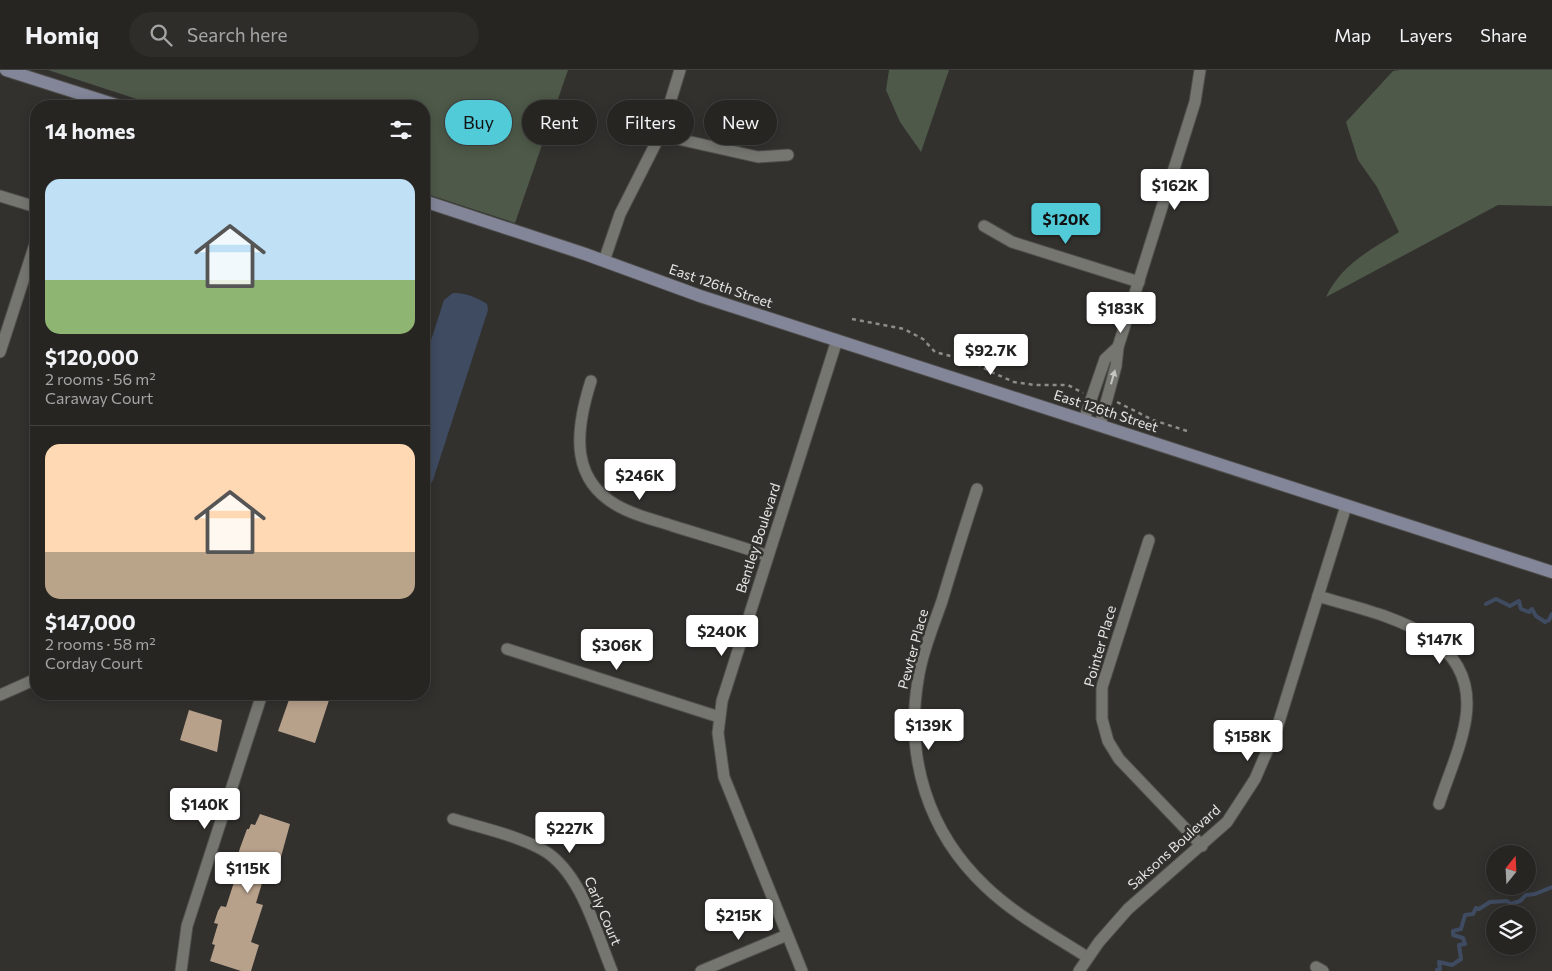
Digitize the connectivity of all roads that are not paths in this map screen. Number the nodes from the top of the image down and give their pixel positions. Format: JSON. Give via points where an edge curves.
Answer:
{"nodes":[{"id":1,"x":6,"y":70,"type":"edge"},
{"id":2,"x":680,"y":70,"type":"edge"},
{"id":3,"x":1200,"y":70,"type":"edge"},
{"id":4,"x":81,"y":100,"type":"edge"},
{"id":5,"x":671,"y":100,"type":"edge"},
{"id":6,"x":694,"y":143,"type":"edge"},
{"id":7,"x":655,"y":145,"type":"edge"},
{"id":8,"x":788,"y":155,"type":"dead end"},
{"id":9,"x":0,"y":196,"type":"edge"},
{"id":10,"x":430,"y":203,"type":"edge"},
{"id":11,"x":30,"y":205,"type":"edge"},
{"id":12,"x":984,"y":226,"type":"dead end"},
{"id":13,"x":30,"y":260,"type":"edge"},
{"id":14,"x":604,"y":261,"type":"junction"},
{"id":15,"x":1139,"y":282,"type":"junction"},
{"id":16,"x":837,"y":340,"type":"junction"},
{"id":17,"x":1118,"y":346,"type":"junction"},
{"id":18,"x":0,"y":352,"type":"edge"},
{"id":19,"x":591,"y":381,"type":"dead end"},
{"id":20,"x":1084,"y":420,"type":"junction"},
{"id":21,"x":1100,"y":424,"type":"junction"},
{"id":22,"x":977,"y":489,"type":"dead end"},
{"id":23,"x":1346,"y":506,"type":"junction"},
{"id":24,"x":1148,"y":540,"type":"dead end"},
{"id":25,"x":768,"y":556,"type":"junction"},
{"id":26,"x":1552,"y":572,"type":"edge"},
{"id":27,"x":1318,"y":596,"type":"junction"},
{"id":28,"x":507,"y":650,"type":"dead end"},
{"id":29,"x":30,"y":682,"type":"edge"},
{"id":30,"x":0,"y":695,"type":"edge"},
{"id":31,"x":260,"y":700,"type":"edge"},
{"id":32,"x":719,"y":717,"type":"junction"},
{"id":33,"x":1439,"y":804,"type":"dead end"},
{"id":34,"x":453,"y":819,"type":"dead end"},
{"id":35,"x":1202,"y":846,"type":"junction"},
{"id":36,"x":787,"y":935,"type":"junction"},
{"id":37,"x":1087,"y":958,"type":"junction"},
{"id":38,"x":180,"y":971,"type":"edge"},
{"id":39,"x":612,"y":971,"type":"edge"},
{"id":40,"x":701,"y":971,"type":"edge"},
{"id":41,"x":802,"y":971,"type":"edge"},
{"id":42,"x":1079,"y":971,"type":"edge"}],
"edges":[{"from":1,"to":4,"type":"main road"},
{"from":2,"to":5,"type":"street"},
{"from":3,"to":15,"type":"street","via":[[1195,102]]},
{"from":6,"to":8,"type":"street","via":[[758,157]]},
{"from":7,"to":14,"type":"street","via":[[620,214]]},
{"from":9,"to":11,"type":"street"},
{"from":10,"to":14,"type":"main road","name":"East 126th Street"},
{"from":12,"to":15,"type":"street","via":[[1012,242]]},
{"from":13,"to":18,"type":"street"},
{"from":14,"to":16,"type":"main road","name":"East 126th Street"},
{"from":15,"to":17,"type":"street"},
{"from":16,"to":20,"type":"main road","name":"East 126th Street"},
{"from":16,"to":25,"type":"street","name":"Bentley Boulevard"},
{"from":17,"to":20,"type":"street","via":[[1105,359]]},
{"from":21,"to":17,"type":"street","one_way":true,"via":[[1116,366]]},
{"from":19,"to":25,"type":"street","via":[[581,413],[578,440],[588,474],[603,494],[626,510]]},
{"from":20,"to":21,"type":"main road","name":"East 126th Street"},
{"from":21,"to":23,"type":"main road","name":"East 126th Street"},
{"from":22,"to":37,"type":"street","name":"Pewter Place","via":[[918,678],[913,724],[921,784],[933,815],[963,864],[1006,904]]},
{"from":23,"to":26,"type":"main road","name":"East 126th Street"},
{"from":23,"to":27,"type":"street","name":"Saksons Boulevard"},
{"from":24,"to":35,"type":"street","name":"Pointer Place","via":[[1104,678],[1102,719],[1108,741],[1119,759]]},
{"from":25,"to":32,"type":"street","name":"Bentley Boulevard"},
{"from":27,"to":33,"type":"street","via":[[1418,629],[1444,648],[1455,663],[1467,693],[1466,717]]},
{"from":27,"to":35,"type":"street","name":"Saksons Boulevard","via":[[1268,752],[1238,808]]},
{"from":28,"to":32,"type":"street"},
{"from":29,"to":30,"type":"street"},
{"from":31,"to":38,"type":"street","via":[[187,926]]},
{"from":32,"to":36,"type":"street","name":"Bentley Boulevard","via":[[718,741],[724,777]]},
{"from":34,"to":39,"type":"street","name":"Carly Court","via":[[533,845],[561,864],[576,884]]},
{"from":35,"to":37,"type":"street","name":"Saksons Boulevard","via":[[1128,909]]},
{"from":36,"to":40,"type":"street"},
{"from":36,"to":41,"type":"street","name":"Bentley Boulevard"},
{"from":37,"to":42,"type":"street","name":"Saksons Boulevard"}]}
